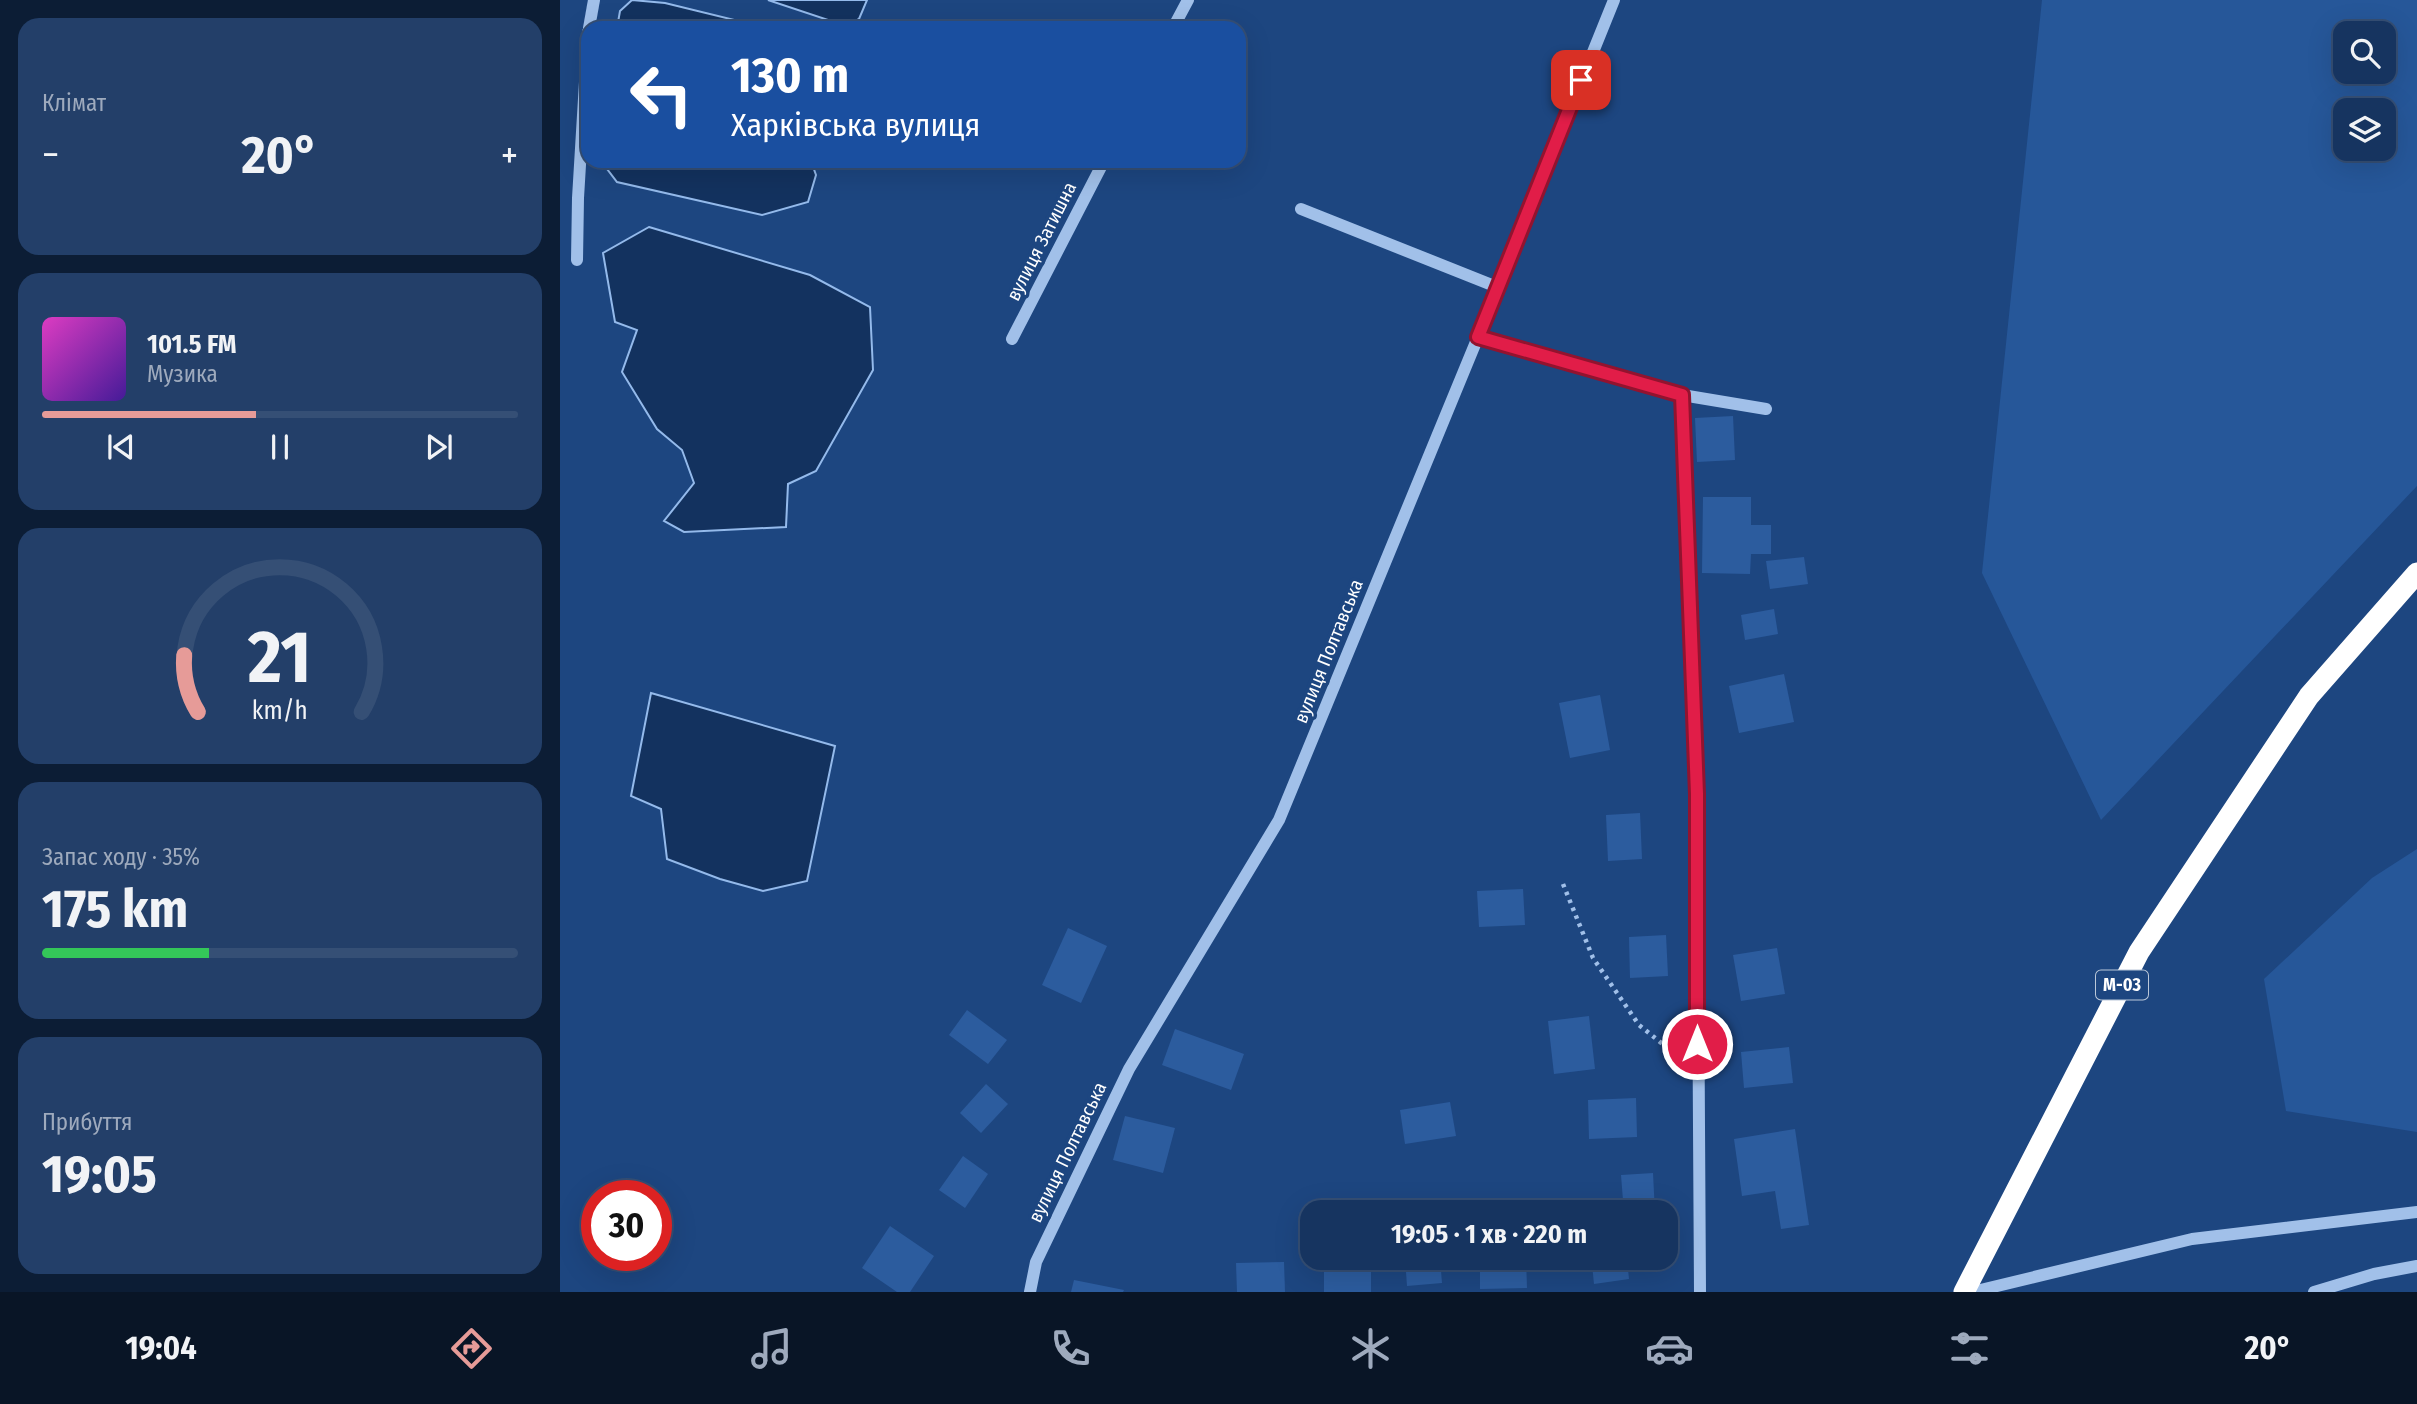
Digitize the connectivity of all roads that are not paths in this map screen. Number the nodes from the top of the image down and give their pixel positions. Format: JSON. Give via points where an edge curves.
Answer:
{"nodes":[{"id":1,"x":594,"y":0,"type":"edge"},
{"id":2,"x":1188,"y":0,"type":"edge"},
{"id":3,"x":1614,"y":0,"type":"edge"},
{"id":4,"x":590,"y":21,"type":"edge"},
{"id":5,"x":1177,"y":21,"type":"edge"},
{"id":6,"x":581,"y":148,"type":"edge"},
{"id":7,"x":1100,"y":168,"type":"edge"},
{"id":8,"x":1301,"y":209,"type":"dead end"},
{"id":9,"x":577,"y":260,"type":"dead end"},
{"id":10,"x":1497,"y":287,"type":"junction"},
{"id":11,"x":1478,"y":337,"type":"junction"},
{"id":12,"x":1012,"y":339,"type":"dead end"},
{"id":13,"x":1682,"y":395,"type":"junction"},
{"id":14,"x":1766,"y":409,"type":"dead end"},
{"id":15,"x":2417,"y":573,"type":"edge"},
{"id":16,"x":2417,"y":1212,"type":"edge"},
{"id":17,"x":2417,"y":1266,"type":"edge"},
{"id":18,"x":1030,"y":1292,"type":"edge"},
{"id":19,"x":1700,"y":1292,"type":"edge"},
{"id":20,"x":1964,"y":1292,"type":"edge"},
{"id":21,"x":1972,"y":1292,"type":"edge"},
{"id":22,"x":2314,"y":1292,"type":"edge"}],
"edges":[{"from":1,"to":4,"type":"street"},
{"from":2,"to":5,"type":"street"},
{"from":3,"to":10,"type":"street","name":"вулиця Полтавська"},
{"from":6,"to":9,"type":"street"},
{"from":7,"to":12,"type":"street","name":"вулиця Затишна"},
{"from":8,"to":10,"type":"street"},
{"from":10,"to":11,"type":"street","name":"вулиця Полтавська"},
{"from":11,"to":13,"type":"street"},
{"from":11,"to":18,"type":"street","name":"вулиця Полтавська","via":[[1279,820],[1129,1069],[1036,1262]]},
{"from":13,"to":14,"type":"street"},
{"from":13,"to":19,"type":"street","via":[[1697,794]]},
{"from":15,"to":20,"type":"highway","number":"М-03","via":[[2309,696],[2139,952]]},
{"from":16,"to":21,"type":"street","via":[[2192,1239]]},
{"from":17,"to":22,"type":"street"}]}
